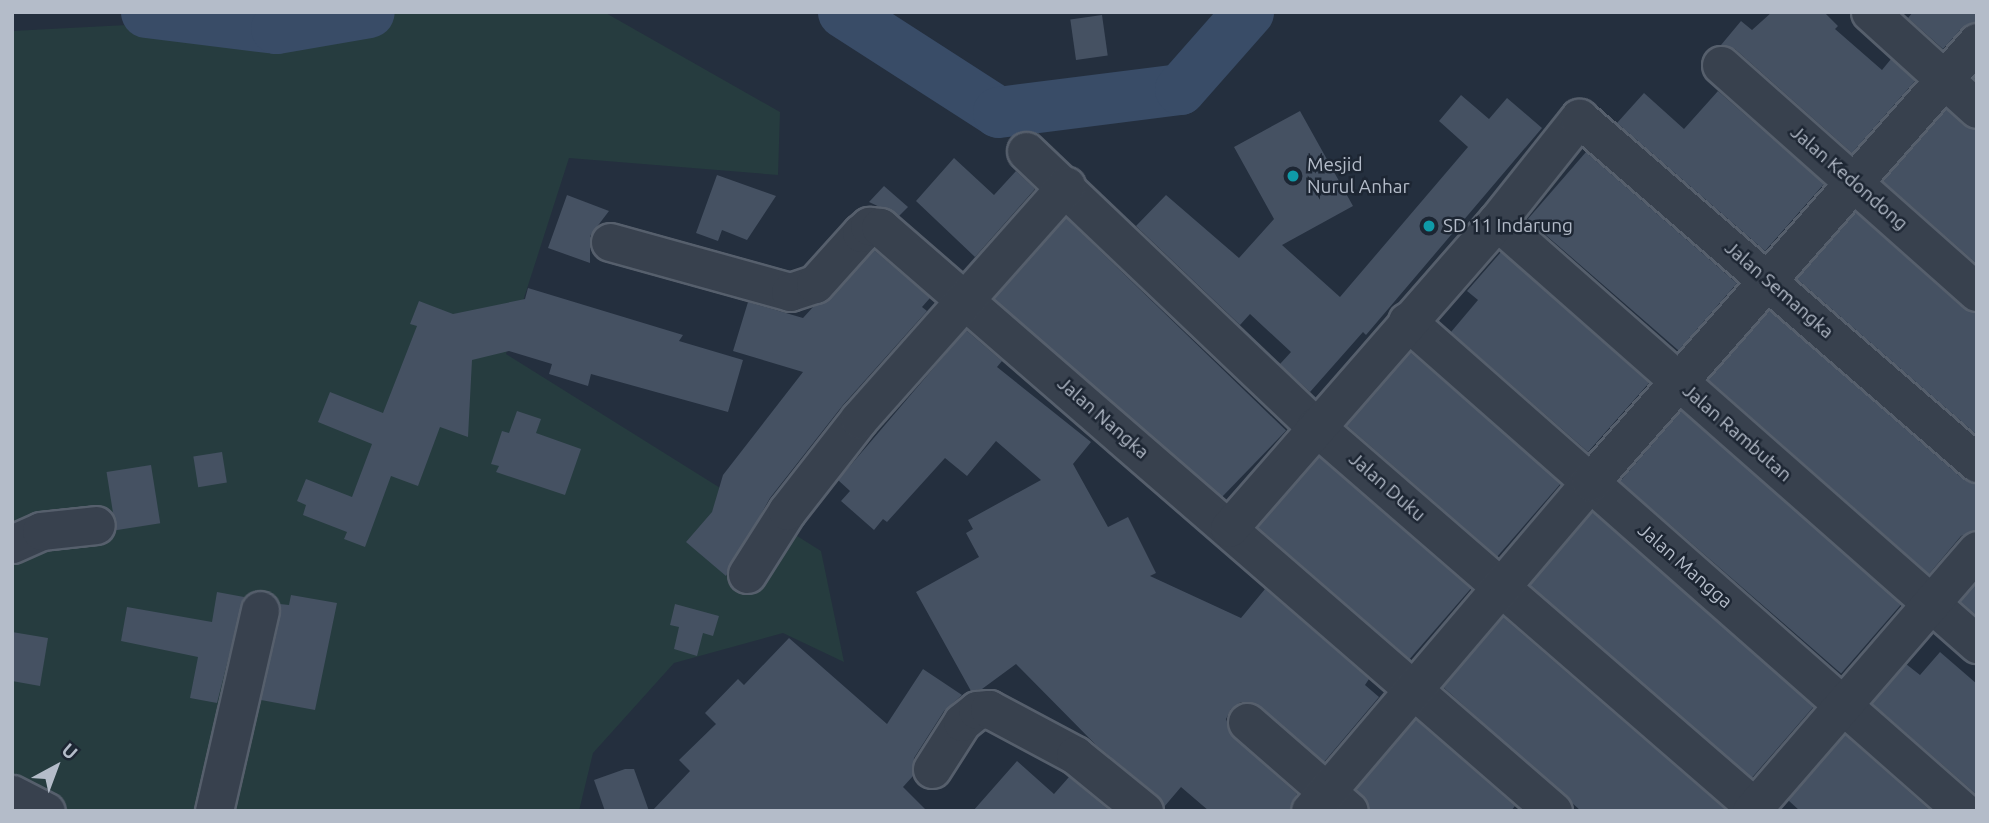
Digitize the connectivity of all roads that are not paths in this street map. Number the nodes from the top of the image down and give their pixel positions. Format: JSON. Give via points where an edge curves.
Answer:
{"nodes":[{"id":1,"x":1870,"y":12,"type":"edge"},
{"id":2,"x":1977,"y":42,"type":"edge"},
{"id":3,"x":1721,"y":65,"type":"dead end"},
{"id":4,"x":1943,"y":79,"type":"junction"},
{"id":5,"x":1977,"y":109,"type":"edge"},
{"id":6,"x":1026,"y":151,"type":"dead end"},
{"id":7,"x":1853,"y":182,"type":"junction"},
{"id":8,"x":1066,"y":186,"type":"junction"},
{"id":9,"x":1497,"y":221,"type":"junction"},
{"id":10,"x":610,"y":242,"type":"dead end"},
{"id":11,"x":1768,"y":279,"type":"junction"},
{"id":12,"x":1977,"y":292,"type":"edge"},
{"id":13,"x":967,"y":299,"type":"junction"},
{"id":14,"x":1407,"y":321,"type":"junction"},
{"id":15,"x":1678,"y":381,"type":"junction"},
{"id":16,"x":1315,"y":426,"type":"junction"},
{"id":17,"x":1977,"y":463,"type":"edge"},
{"id":18,"x":1590,"y":482,"type":"junction"},
{"id":19,"x":96,"y":525,"type":"dead end"},
{"id":20,"x":1229,"y":528,"type":"junction"},
{"id":21,"x":12,"y":544,"type":"edge"},
{"id":22,"x":1977,"y":550,"type":"edge"},
{"id":23,"x":747,"y":574,"type":"dead end"},
{"id":24,"x":1502,"y":586,"type":"junction"},
{"id":25,"x":1930,"y":603,"type":"junction"},
{"id":26,"x":260,"y":610,"type":"dead end"},
{"id":27,"x":1977,"y":644,"type":"edge"},
{"id":28,"x":1413,"y":689,"type":"junction"},
{"id":29,"x":1843,"y":705,"type":"junction"},
{"id":30,"x":1247,"y":722,"type":"dead end"},
{"id":31,"x":932,"y":769,"type":"dead end"},
{"id":32,"x":12,"y":794,"type":"edge"},
{"id":33,"x":1329,"y":804,"type":"edge"},
{"id":34,"x":1755,"y":809,"type":"edge"},
{"id":35,"x":46,"y":811,"type":"edge"},
{"id":36,"x":214,"y":811,"type":"edge"},
{"id":37,"x":1144,"y":811,"type":"edge"},
{"id":38,"x":1553,"y":811,"type":"edge"},
{"id":39,"x":1963,"y":811,"type":"edge"}],
"edges":[{"from":1,"to":4,"type":"street"},
{"from":2,"to":4,"type":"street"},
{"from":3,"to":7,"type":"street","name":"Jalan Kedondong"},
{"from":4,"to":5,"type":"street"},
{"from":4,"to":7,"type":"street"},
{"from":6,"to":8,"type":"street","name":"Jalan Duku"},
{"from":7,"to":11,"type":"street"},
{"from":7,"to":12,"type":"street","name":"Jalan Kedondong"},
{"from":8,"to":13,"type":"street"},
{"from":8,"to":16,"type":"street","name":"Jalan Duku"},
{"from":9,"to":11,"type":"street","name":"Jalan Semangka","via":[[1579,118]]},
{"from":9,"to":14,"type":"street"},
{"from":9,"to":15,"type":"street","name":"Jalan Rambutan"},
{"from":10,"to":13,"type":"street","name":"Jalan Nangka","via":[[790,292],[815,284],[861,233],[869,226],[880,227]]},
{"from":11,"to":15,"type":"street"},
{"from":11,"to":17,"type":"street","name":"Jalan Semangka"},
{"from":13,"to":20,"type":"street","name":"Jalan Nangka"},
{"from":13,"to":23,"type":"street","via":[[859,419],[787,511]]},
{"from":14,"to":16,"type":"street"},
{"from":14,"to":18,"type":"street","name":"Jalan Mangga"},
{"from":15,"to":18,"type":"street"},
{"from":15,"to":25,"type":"street","name":"Jalan Rambutan"},
{"from":16,"to":20,"type":"street"},
{"from":16,"to":24,"type":"street","name":"Jalan Duku"},
{"from":18,"to":24,"type":"street"},
{"from":18,"to":29,"type":"street","name":"Jalan Mangga"},
{"from":19,"to":21,"type":"street","via":[[41,531]]},
{"from":20,"to":28,"type":"street","name":"Jalan Nangka"},
{"from":22,"to":25,"type":"street"},
{"from":24,"to":28,"type":"street"},
{"from":24,"to":34,"type":"street","name":"Jalan Duku"},
{"from":25,"to":27,"type":"street","name":"Jalan Rambutan"},
{"from":25,"to":29,"type":"street"},
{"from":26,"to":36,"type":"street"},
{"from":28,"to":33,"type":"street"},
{"from":28,"to":38,"type":"street","name":"Jalan Nangka"},
{"from":29,"to":34,"type":"street"},
{"from":29,"to":39,"type":"street","name":"Jalan Mangga"},
{"from":30,"to":33,"type":"street"},
{"from":31,"to":37,"type":"street","via":[[962,722],[976,710],[989,709],[1075,755]]},
{"from":32,"to":35,"type":"street"}]}
